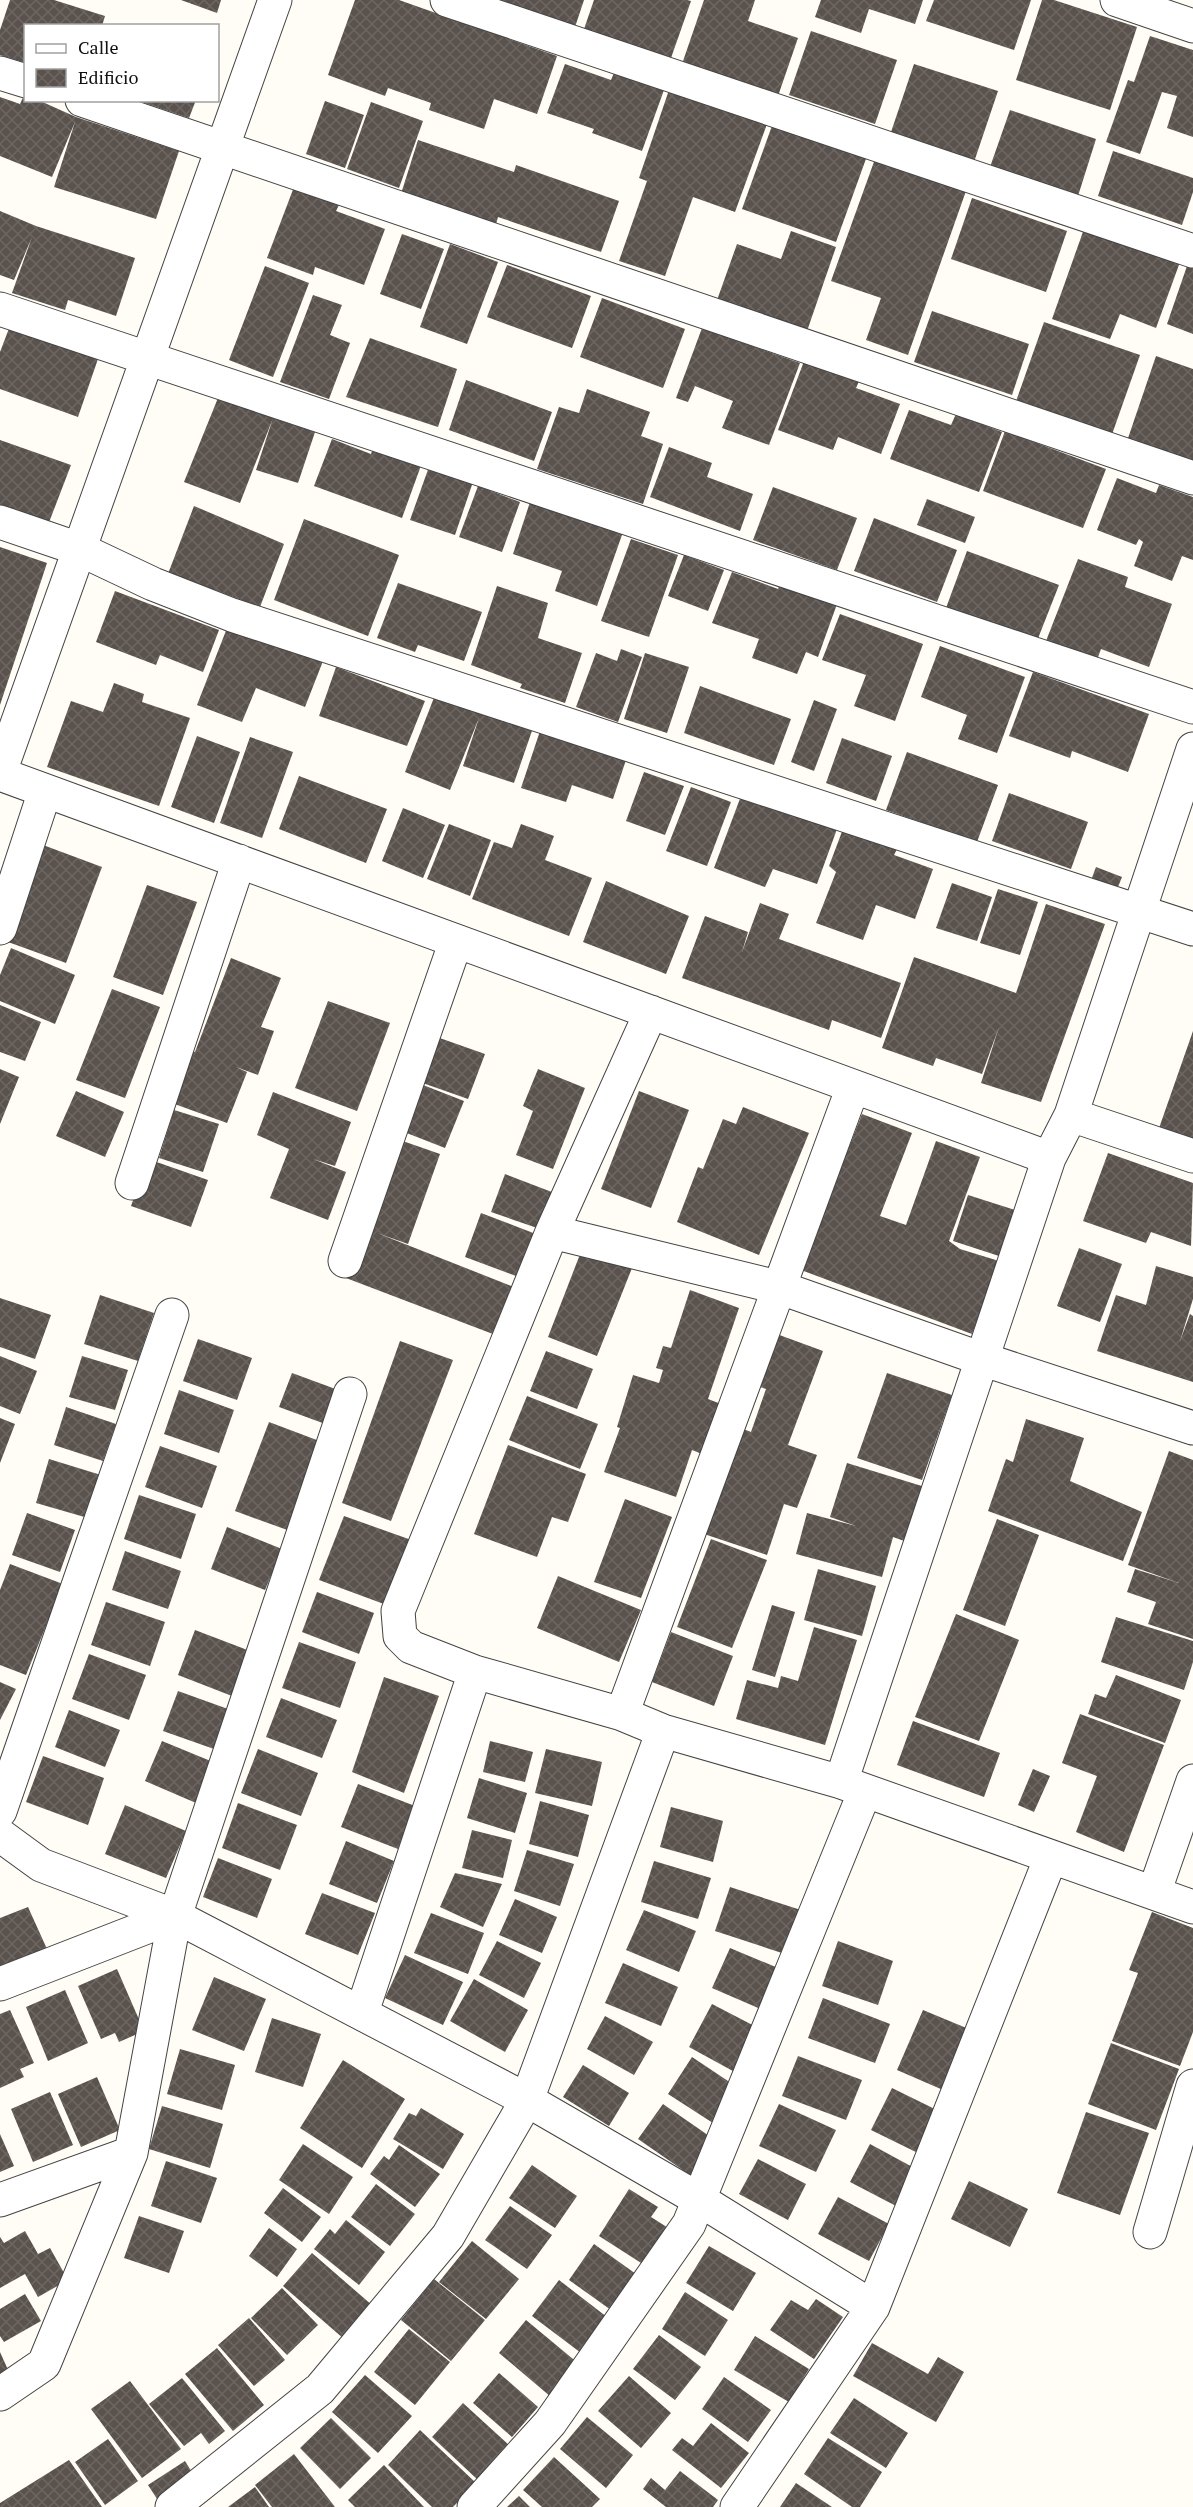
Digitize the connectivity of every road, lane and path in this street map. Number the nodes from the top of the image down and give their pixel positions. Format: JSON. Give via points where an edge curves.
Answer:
{"nodes":[{"id":1,"x":275,"y":0,"type":"edge"},
{"id":2,"x":447,"y":0,"type":"edge"},
{"id":3,"x":1117,"y":0,"type":"edge"},
{"id":4,"x":1193,"y":26,"type":"edge"},
{"id":5,"x":0,"y":73,"type":"edge"},
{"id":6,"x":24,"y":80,"type":"edge"},
{"id":7,"x":88,"y":102,"type":"edge"},
{"id":8,"x":222,"y":148,"type":"junction"},
{"id":9,"x":1193,"y":251,"type":"edge"},
{"id":10,"x":0,"y":309,"type":"edge"},
{"id":11,"x":148,"y":357,"type":"junction"},
{"id":12,"x":1193,"y":478,"type":"edge"},
{"id":13,"x":0,"y":522,"type":"edge"},
{"id":14,"x":79,"y":549,"type":"junction"},
{"id":15,"x":1193,"y":707,"type":"edge"},
{"id":16,"x":1193,"y":749,"type":"edge"},
{"id":17,"x":0,"y":773,"type":"edge"},
{"id":18,"x":45,"y":790,"type":"junction"},
{"id":19,"x":238,"y":861,"type":"junction"},
{"id":20,"x":1138,"y":910,"type":"junction"},
{"id":21,"x":0,"y":928,"type":"edge"},
{"id":22,"x":1193,"y":929,"type":"edge"},
{"id":23,"x":456,"y":941,"type":"junction"},
{"id":24,"x":651,"y":1012,"type":"junction"},
{"id":25,"x":853,"y":1087,"type":"junction"},
{"id":26,"x":1071,"y":1115,"type":"junction"},
{"id":27,"x":1193,"y":1155,"type":"edge"},
{"id":28,"x":1049,"y":1158,"type":"junction"},
{"id":29,"x":132,"y":1183,"type":"dead end"},
{"id":30,"x":552,"y":1232,"type":"junction"},
{"id":31,"x":345,"y":1261,"type":"dead end"},
{"id":32,"x":781,"y":1288,"type":"junction"},
{"id":33,"x":172,"y":1315,"type":"dead end"},
{"id":34,"x":982,"y":1359,"type":"junction"},
{"id":35,"x":350,"y":1394,"type":"dead end"},
{"id":36,"x":1193,"y":1428,"type":"edge"},
{"id":37,"x":475,"y":1672,"type":"junction"},
{"id":38,"x":622,"y":1714,"type":"junction"},
{"id":39,"x":663,"y":1731,"type":"junction"},
{"id":40,"x":1193,"y":1781,"type":"edge"},
{"id":41,"x":853,"y":1787,"type":"junction"},
{"id":42,"x":0,"y":1811,"type":"edge"},
{"id":43,"x":0,"y":1835,"type":"edge"},
{"id":44,"x":1051,"y":1857,"type":"junction"},
{"id":45,"x":0,"y":1864,"type":"edge"},
{"id":46,"x":41,"y":1865,"type":"junction"},
{"id":47,"x":1154,"y":1893,"type":"junction"},
{"id":48,"x":1193,"y":1908,"type":"edge"},
{"id":49,"x":175,"y":1916,"type":"junction"},
{"id":50,"x":0,"y":1984,"type":"edge"},
{"id":51,"x":362,"y":2012,"type":"junction"},
{"id":52,"x":1193,"y":2086,"type":"edge"},
{"id":53,"x":527,"y":2100,"type":"junction"},
{"id":54,"x":131,"y":2153,"type":"junction"},
{"id":55,"x":0,"y":2200,"type":"edge"},
{"id":56,"x":700,"y":2200,"type":"junction"},
{"id":57,"x":1150,"y":2232,"type":"dead end"},
{"id":58,"x":873,"y":2307,"type":"junction"},
{"id":59,"x":0,"y":2394,"type":"edge"},
{"id":60,"x":172,"y":2507,"type":"edge"},
{"id":61,"x":474,"y":2507,"type":"edge"},
{"id":62,"x":737,"y":2507,"type":"edge"}],
"edges":[{"from":1,"to":8,"type":"street"},
{"from":2,"to":9,"type":"street"},
{"from":3,"to":4,"type":"street"},
{"from":5,"to":6,"type":"street"},
{"from":7,"to":8,"type":"street"},
{"from":8,"to":11,"type":"street"},
{"from":8,"to":12,"type":"street"},
{"from":10,"to":11,"type":"street"},
{"from":11,"to":14,"type":"street"},
{"from":11,"to":15,"type":"street"},
{"from":13,"to":14,"type":"street"},
{"from":14,"to":17,"type":"street"},
{"from":14,"to":20,"type":"street","via":[[232,615]]},
{"from":16,"to":20,"type":"street"},
{"from":17,"to":18,"type":"street"},
{"from":18,"to":19,"type":"street"},
{"from":18,"to":21,"type":"street"},
{"from":19,"to":23,"type":"street"},
{"from":19,"to":29,"type":"street"},
{"from":20,"to":22,"type":"street"},
{"from":20,"to":26,"type":"street"},
{"from":23,"to":24,"type":"street"},
{"from":23,"to":31,"type":"street"},
{"from":24,"to":25,"type":"street"},
{"from":24,"to":30,"type":"street"},
{"from":25,"to":28,"type":"street"},
{"from":25,"to":32,"type":"street"},
{"from":26,"to":27,"type":"street"},
{"from":26,"to":28,"type":"street"},
{"from":28,"to":34,"type":"street"},
{"from":30,"to":32,"type":"street"},
{"from":30,"to":37,"type":"street","via":[[398,1611],[400,1636],[411,1647]]},
{"from":32,"to":34,"type":"street"},
{"from":32,"to":38,"type":"street"},
{"from":33,"to":42,"type":"street"},
{"from":34,"to":36,"type":"street"},
{"from":34,"to":41,"type":"street"},
{"from":35,"to":49,"type":"street"},
{"from":37,"to":38,"type":"street"},
{"from":37,"to":51,"type":"street"},
{"from":38,"to":39,"type":"street"},
{"from":39,"to":41,"type":"street"},
{"from":39,"to":53,"type":"street"},
{"from":40,"to":47,"type":"street"},
{"from":41,"to":44,"type":"street"},
{"from":41,"to":56,"type":"street"},
{"from":43,"to":46,"type":"street"},
{"from":44,"to":47,"type":"street"},
{"from":44,"to":58,"type":"street"},
{"from":45,"to":46,"type":"street"},
{"from":46,"to":49,"type":"street"},
{"from":47,"to":48,"type":"street"},
{"from":49,"to":50,"type":"street"},
{"from":49,"to":51,"type":"street"},
{"from":49,"to":54,"type":"street"},
{"from":51,"to":53,"type":"street"},
{"from":52,"to":57,"type":"street"},
{"from":53,"to":56,"type":"street"},
{"from":53,"to":60,"type":"street","via":[[448,2236],[320,2389]]},
{"from":54,"to":55,"type":"street"},
{"from":54,"to":59,"type":"street","via":[[44,2364]]},
{"from":56,"to":58,"type":"street"},
{"from":56,"to":61,"type":"street","via":[[689,2224],[550,2423]]},
{"from":58,"to":62,"type":"street"}]}
